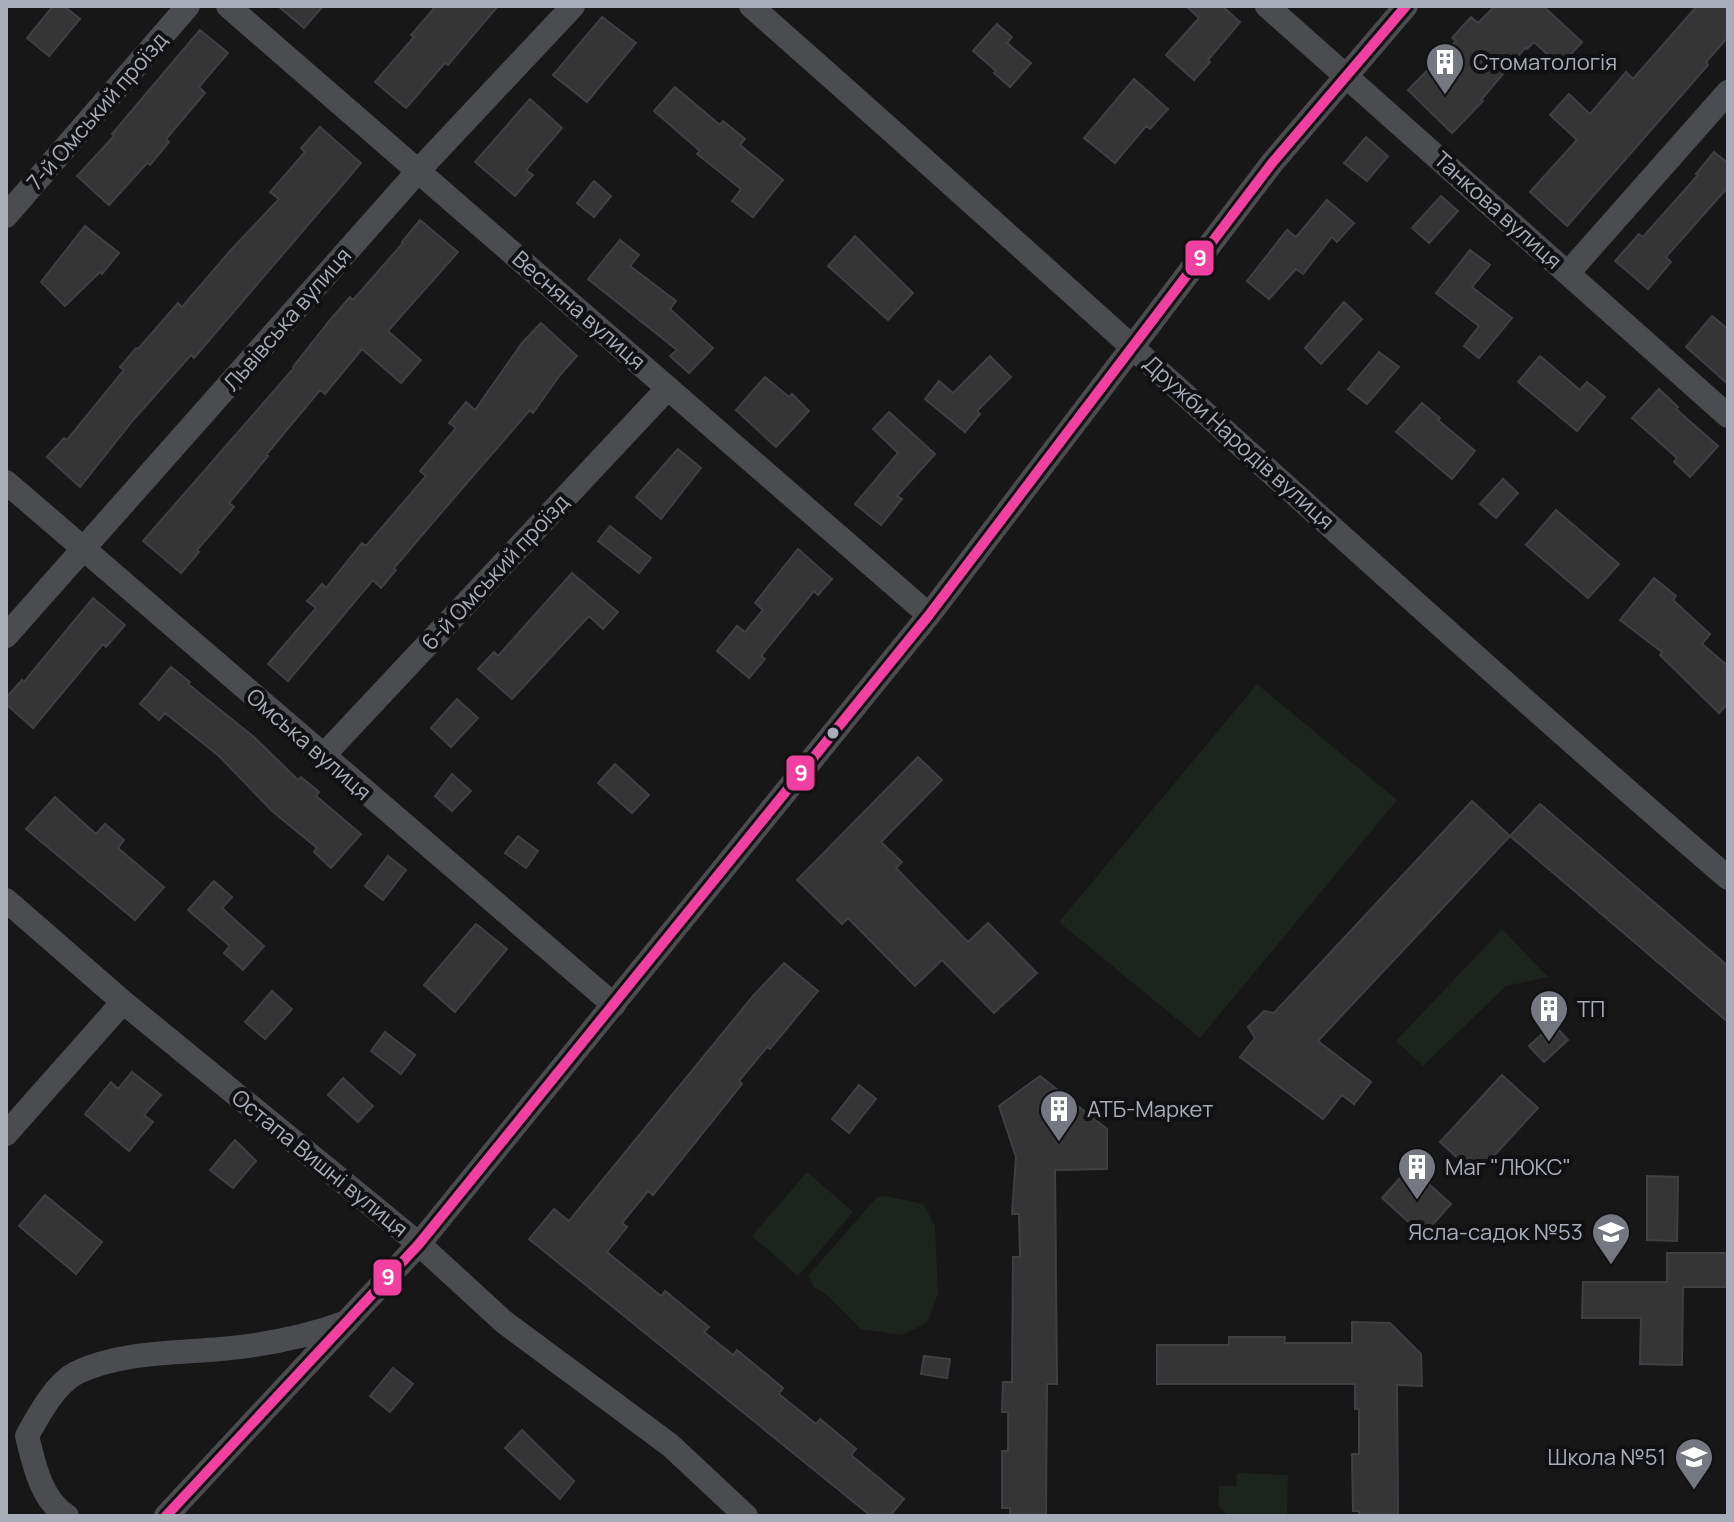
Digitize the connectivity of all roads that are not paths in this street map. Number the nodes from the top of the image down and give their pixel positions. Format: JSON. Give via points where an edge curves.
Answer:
{"nodes":[{"id":1,"x":188,"y":6,"type":"edge"},
{"id":2,"x":228,"y":6,"type":"edge"},
{"id":3,"x":573,"y":6,"type":"edge"},
{"id":4,"x":751,"y":6,"type":"edge"},
{"id":5,"x":1267,"y":6,"type":"edge"},
{"id":6,"x":1406,"y":6,"type":"edge"},
{"id":7,"x":1346,"y":76,"type":"junction"},
{"id":8,"x":1728,"y":92,"type":"edge"},
{"id":9,"x":419,"y":170,"type":"junction"},
{"id":10,"x":6,"y":216,"type":"edge"},
{"id":11,"x":1568,"y":273,"type":"junction"},
{"id":12,"x":1134,"y":348,"type":"junction"},
{"id":13,"x":668,"y":388,"type":"junction"},
{"id":14,"x":1728,"y":416,"type":"edge"},
{"id":15,"x":6,"y":482,"type":"edge"},
{"id":16,"x":84,"y":550,"type":"junction"},
{"id":17,"x":929,"y":615,"type":"junction"},
{"id":18,"x":6,"y":636,"type":"edge"},
{"id":19,"x":323,"y":756,"type":"junction"},
{"id":20,"x":1728,"y":878,"type":"edge"},
{"id":21,"x":6,"y":900,"type":"edge"},
{"id":22,"x":123,"y":1002,"type":"junction"},
{"id":23,"x":614,"y":1005,"type":"junction"},
{"id":24,"x":6,"y":1134,"type":"edge"},
{"id":25,"x":419,"y":1244,"type":"junction"},
{"id":26,"x":351,"y":1320,"type":"junction"},
{"id":27,"x":67,"y":1516,"type":"edge"},
{"id":28,"x":166,"y":1516,"type":"edge"},
{"id":29,"x":746,"y":1516,"type":"edge"}],
"edges":[{"from":1,"to":10,"type":"street","name":"7-й Омський проїзд"},
{"from":2,"to":9,"type":"street","name":"Весняна вулиця"},
{"from":3,"to":9,"type":"street","name":"Львівська вулиця"},
{"from":4,"to":12,"type":"street","name":"Дружби Народів вулиця"},
{"from":5,"to":7,"type":"street","name":"Танкова вулиця"},
{"from":6,"to":7,"type":"street"},
{"from":7,"to":11,"type":"street","name":"Танкова вулиця"},
{"from":7,"to":12,"type":"street","via":[[1272,163]]},
{"from":8,"to":11,"type":"street"},
{"from":9,"to":13,"type":"street","name":"Весняна вулиця"},
{"from":9,"to":16,"type":"street","name":"Львівська вулиця"},
{"from":11,"to":14,"type":"street","name":"Танкова вулиця"},
{"from":12,"to":17,"type":"street"},
{"from":12,"to":20,"type":"street","name":"Дружби Народів вулиця"},
{"from":13,"to":17,"type":"street","name":"Весняна вулиця"},
{"from":13,"to":19,"type":"street","name":"6-й Омський проїзд"},
{"from":15,"to":16,"type":"street","name":"Омська вулиця"},
{"from":16,"to":18,"type":"street","name":"Львівська вулиця"},
{"from":16,"to":19,"type":"street","name":"Омська вулиця"},
{"from":17,"to":23,"type":"street"},
{"from":19,"to":23,"type":"street","name":"Омська вулиця"},
{"from":21,"to":22,"type":"street","name":"Остапа Вишні вулиця"},
{"from":22,"to":24,"type":"street"},
{"from":22,"to":25,"type":"street","name":"Остапа Вишні вулиця"},
{"from":23,"to":25,"type":"street"},
{"from":25,"to":26,"type":"street"},
{"from":25,"to":29,"type":"street","name":"Остапа Вишні вулиця","via":[[504,1322],[670,1445]]},
{"from":26,"to":27,"type":"street","via":[[272,1343],[161,1354],[73,1374],[43,1406],[27,1436],[37,1476]]},
{"from":26,"to":28,"type":"street"}]}
